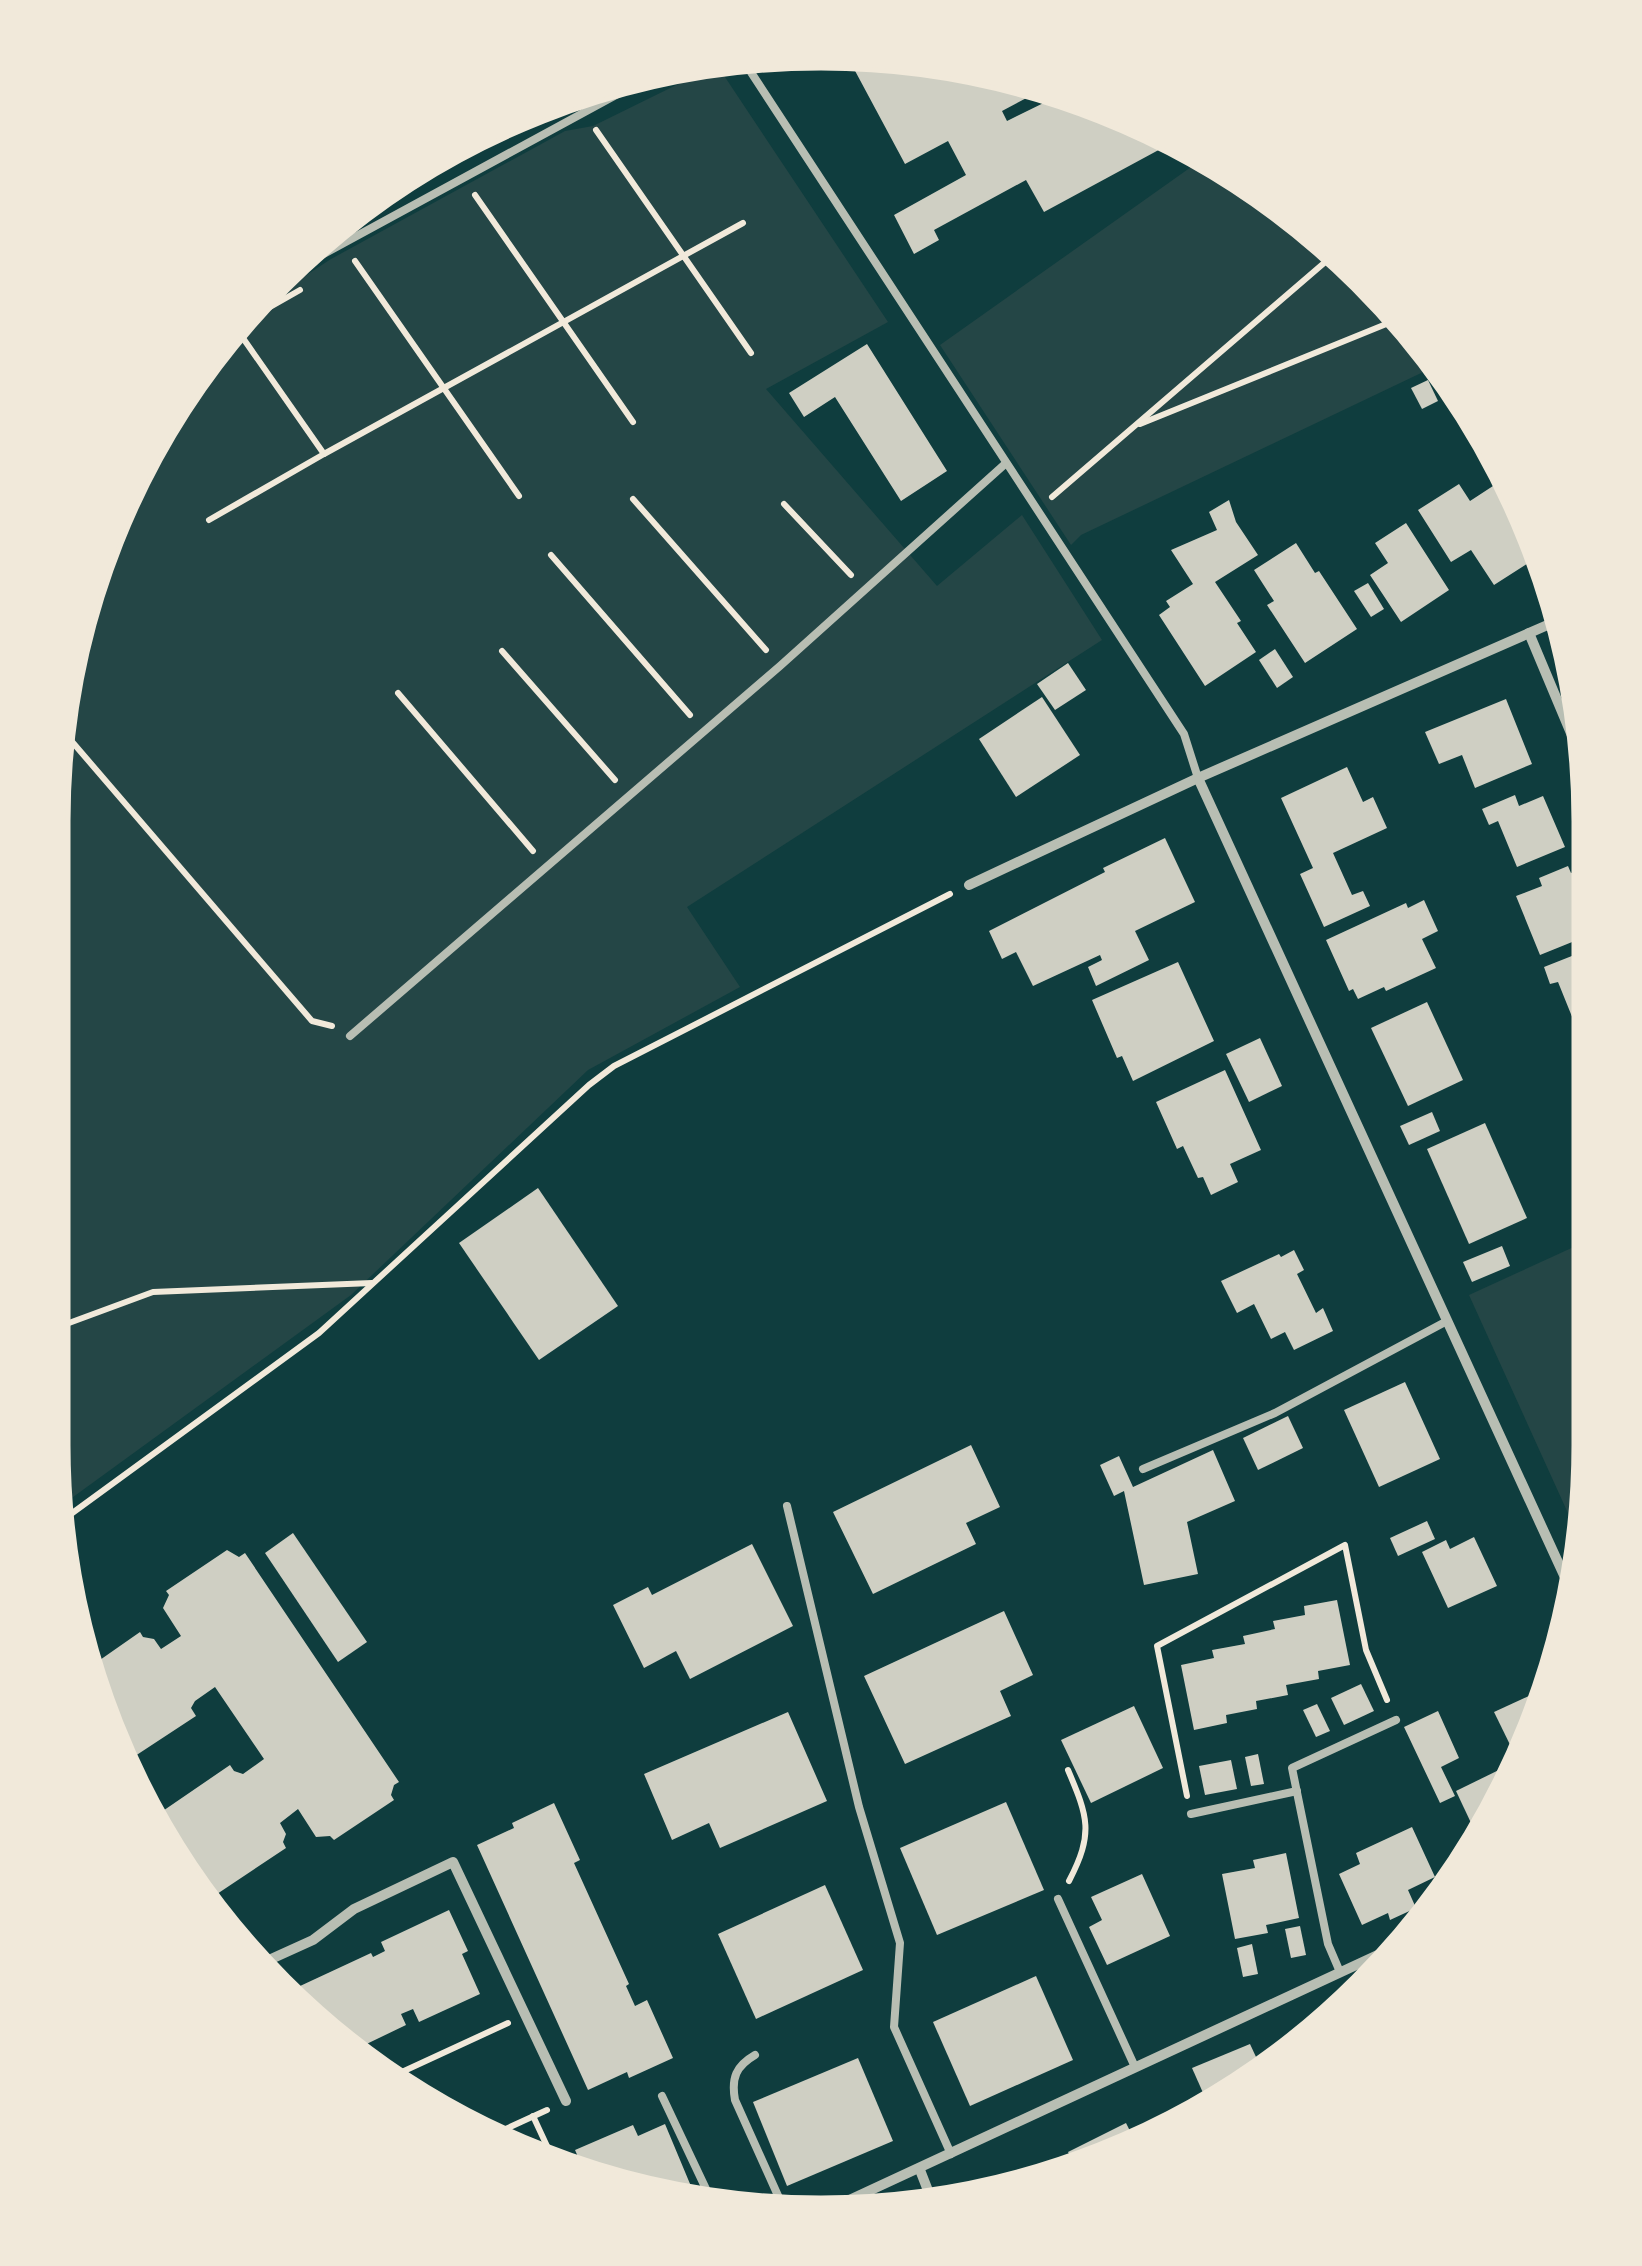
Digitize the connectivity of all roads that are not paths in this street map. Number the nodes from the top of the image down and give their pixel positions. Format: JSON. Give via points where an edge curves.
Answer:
{"nodes":[{"id":1,"x":750,"y":71,"type":"edge"},
{"id":2,"x":612,"y":97,"type":"edge"},
{"id":3,"x":325,"y":253,"type":"edge"},
{"id":4,"x":1005,"y":464,"type":"junction"},
{"id":5,"x":1548,"y":624,"type":"edge"},
{"id":6,"x":1528,"y":632,"type":"junction"},
{"id":7,"x":1568,"y":728,"type":"edge"},
{"id":8,"x":1198,"y":778,"type":"junction"},
{"id":9,"x":969,"y":885,"type":"road end"},
{"id":10,"x":350,"y":1036,"type":"road end"},
{"id":11,"x":1446,"y":1321,"type":"junction"},
{"id":12,"x":1143,"y":1469,"type":"dead end"},
{"id":13,"x":787,"y":1506,"type":"dead end"},
{"id":14,"x":1563,"y":1573,"type":"edge"},
{"id":15,"x":1396,"y":1720,"type":"road end"},
{"id":16,"x":1297,"y":1791,"type":"junction"},
{"id":17,"x":1191,"y":1814,"type":"road end"},
{"id":18,"x":1058,"y":1900,"type":"road end"},
{"id":19,"x":1375,"y":1956,"type":"edge"},
{"id":20,"x":270,"y":1959,"type":"edge"},
{"id":21,"x":1340,"y":1972,"type":"junction"},
{"id":22,"x":755,"y":2055,"type":"dead end"},
{"id":23,"x":1135,"y":2067,"type":"junction"},
{"id":24,"x":662,"y":2096,"type":"dead end"},
{"id":25,"x":566,"y":2101,"type":"road end"},
{"id":26,"x":951,"y":2154,"type":"junction"},
{"id":27,"x":920,"y":2170,"type":"junction"},
{"id":28,"x":706,"y":2189,"type":"edge"},
{"id":29,"x":928,"y":2191,"type":"edge"},
{"id":30,"x":779,"y":2197,"type":"edge"},
{"id":31,"x":859,"y":2197,"type":"edge"}],
"edges":[{"from":1,"to":4,"type":"lane"},
{"from":2,"to":3,"type":"lane"},
{"from":4,"to":8,"type":"lane","via":[[1184,734]]},
{"from":4,"to":10,"type":"lane"},
{"from":5,"to":6,"type":"street"},
{"from":6,"to":7,"type":"street"},
{"from":6,"to":8,"type":"street"},
{"from":8,"to":9,"type":"street"},
{"from":8,"to":11,"type":"street"},
{"from":11,"to":12,"type":"lane","via":[[1276,1413]]},
{"from":11,"to":14,"type":"street"},
{"from":13,"to":26,"type":"lane","via":[[859,1807],[900,1943],[894,2027]]},
{"from":15,"to":16,"type":"lane","via":[[1292,1768]]},
{"from":16,"to":17,"type":"lane"},
{"from":16,"to":21,"type":"lane","via":[[1328,1944]]},
{"from":18,"to":23,"type":"lane"},
{"from":19,"to":21,"type":"street"},
{"from":20,"to":25,"type":"street","via":[[313,1940],[354,1909],[453,1862]]},
{"from":21,"to":23,"type":"street"},
{"from":22,"to":30,"type":"lane","via":[[734,2074],[732,2086]]},
{"from":23,"to":26,"type":"street"},
{"from":24,"to":28,"type":"lane"},
{"from":26,"to":27,"type":"street"},
{"from":27,"to":29,"type":"street"},
{"from":27,"to":31,"type":"street"}]}
